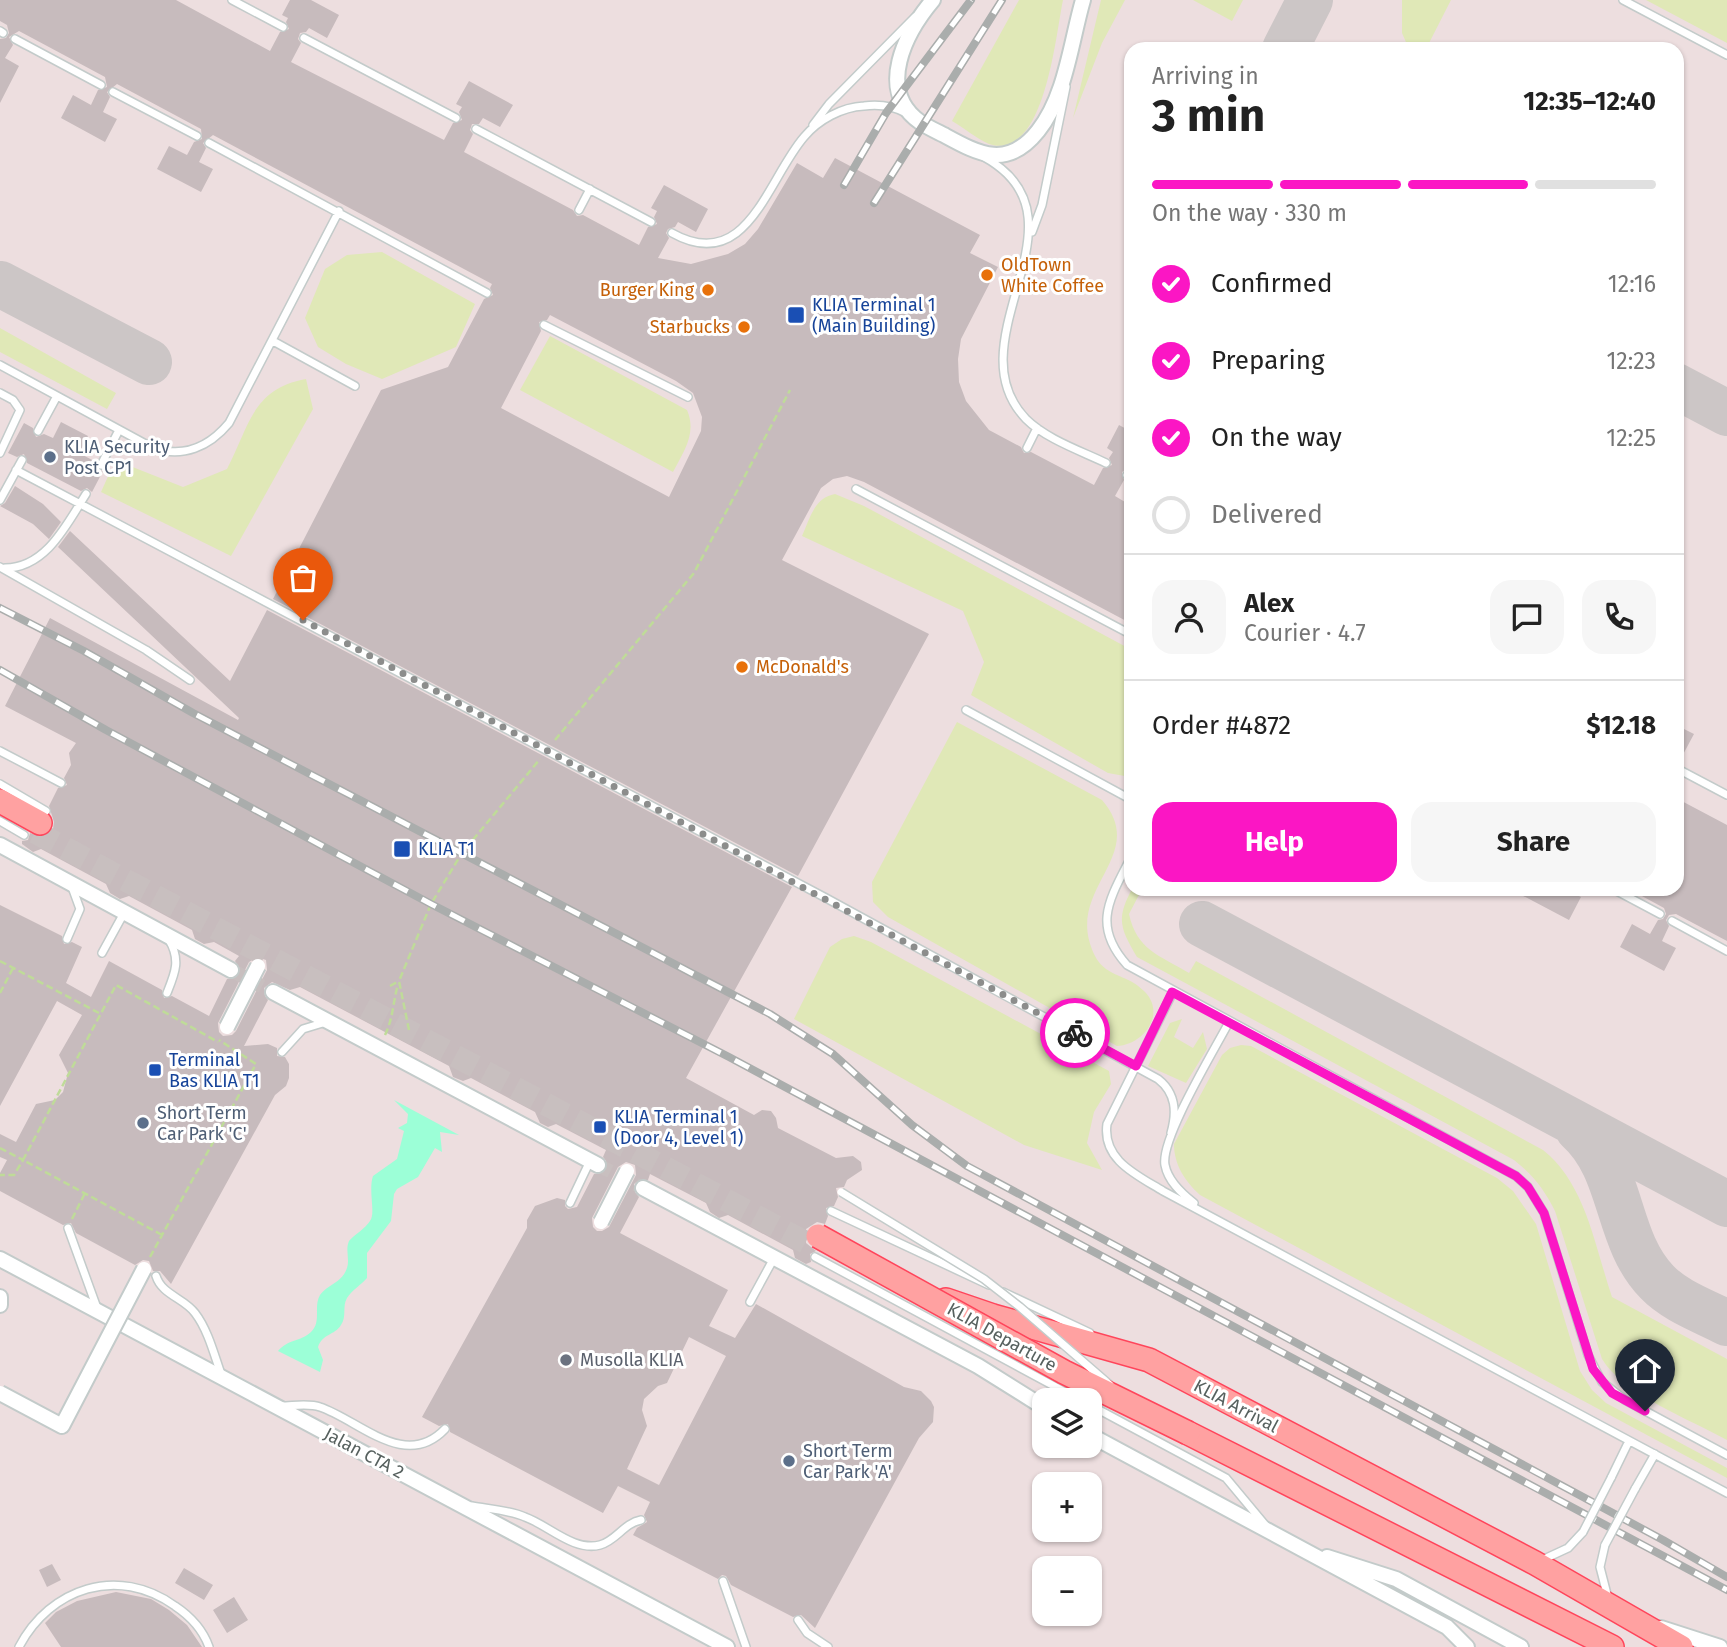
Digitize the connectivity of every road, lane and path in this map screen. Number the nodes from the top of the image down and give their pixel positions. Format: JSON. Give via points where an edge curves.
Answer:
{"nodes":[{"id":1,"x":232,"y":0,"type":"edge"},
{"id":2,"x":1083,"y":0,"type":"edge"},
{"id":3,"x":1623,"y":0,"type":"edge"},
{"id":4,"x":932,"y":2,"type":"edge"},
{"id":5,"x":283,"y":27,"type":"dead end"},
{"id":6,"x":304,"y":38,"type":"dead end"},
{"id":7,"x":15,"y":39,"type":"dead end"},
{"id":8,"x":1727,"y":55,"type":"edge"},
{"id":9,"x":1069,"y":62,"type":"junction"},
{"id":10,"x":101,"y":85,"type":"dead end"},
{"id":11,"x":113,"y":92,"type":"dead end"},
{"id":12,"x":456,"y":118,"type":"dead end"},
{"id":13,"x":918,"y":121,"type":"junction"},
{"id":14,"x":476,"y":130,"type":"dead end"},
{"id":15,"x":197,"y":136,"type":"dead end"},
{"id":16,"x":804,"y":137,"type":"junction"},
{"id":17,"x":209,"y":143,"type":"dead end"},
{"id":18,"x":979,"y":155,"type":"junction"},
{"id":19,"x":590,"y":189,"type":"junction"},
{"id":20,"x":579,"y":210,"type":"dead end"},
{"id":21,"x":339,"y":211,"type":"junction"},
{"id":22,"x":651,"y":222,"type":"dead end"},
{"id":23,"x":672,"y":233,"type":"dead end"},
{"id":24,"x":1028,"y":245,"type":"junction"},
{"id":25,"x":487,"y":293,"type":"dead end"},
{"id":26,"x":544,"y":325,"type":"dead end"},
{"id":27,"x":273,"y":341,"type":"junction"},
{"id":28,"x":0,"y":365,"type":"edge"},
{"id":29,"x":355,"y":386,"type":"dead end"},
{"id":30,"x":790,"y":390,"type":"dead end"},
{"id":31,"x":0,"y":393,"type":"edge"},
{"id":32,"x":57,"y":396,"type":"junction"},
{"id":33,"x":688,"y":397,"type":"dead end"},
{"id":34,"x":1037,"y":428,"type":"junction"},
{"id":35,"x":119,"y":430,"type":"junction"},
{"id":36,"x":38,"y":431,"type":"dead end"},
{"id":37,"x":1027,"y":447,"type":"dead end"},
{"id":38,"x":0,"y":453,"type":"edge"},
{"id":39,"x":22,"y":460,"type":"dead end"},
{"id":40,"x":1106,"y":463,"type":"dead end"},
{"id":41,"x":101,"y":465,"type":"dead end"},
{"id":42,"x":16,"y":470,"type":"junction"},
{"id":43,"x":856,"y":489,"type":"dead end"},
{"id":44,"x":86,"y":494,"type":"dead end"},
{"id":45,"x":0,"y":500,"type":"edge"},
{"id":46,"x":80,"y":504,"type":"junction"},
{"id":47,"x":979,"y":542,"type":"dead end"},
{"id":48,"x":973,"y":553,"type":"junction"},
{"id":49,"x":0,"y":567,"type":"edge"},
{"id":50,"x":1124,"y":631,"type":"edge"},
{"id":51,"x":190,"y":680,"type":"dead end"},
{"id":52,"x":966,"y":710,"type":"dead end"},
{"id":53,"x":547,"y":750,"type":"junction"},
{"id":54,"x":0,"y":751,"type":"edge"},
{"id":55,"x":1684,"y":772,"type":"edge"},
{"id":56,"x":61,"y":783,"type":"dead end"},
{"id":57,"x":0,"y":784,"type":"edge"},
{"id":58,"x":1727,"y":795,"type":"edge"},
{"id":59,"x":1124,"y":796,"type":"edge"},
{"id":60,"x":0,"y":801,"type":"edge"},
{"id":61,"x":0,"y":813,"type":"edge"},
{"id":62,"x":0,"y":821,"type":"edge"},
{"id":63,"x":36,"y":825,"type":"junction"},
{"id":64,"x":0,"y":845,"type":"edge"},
{"id":65,"x":1124,"y":872,"type":"edge"},
{"id":66,"x":67,"y":881,"type":"junction"},
{"id":67,"x":1626,"y":896,"type":"edge"},
{"id":68,"x":125,"y":912,"type":"junction"},
{"id":69,"x":1661,"y":914,"type":"dead end"},
{"id":70,"x":1672,"y":921,"type":"dead end"},
{"id":71,"x":164,"y":934,"type":"junction"},
{"id":72,"x":67,"y":939,"type":"dead end"},
{"id":73,"x":1727,"y":951,"type":"edge"},
{"id":74,"x":102,"y":953,"type":"dead end"},
{"id":75,"x":0,"y":961,"type":"edge"},
{"id":76,"x":258,"y":966,"type":"dead end"},
{"id":77,"x":14,"y":968,"type":"junction"},
{"id":78,"x":231,"y":970,"type":"tunnel mouth"},
{"id":79,"x":399,"y":981,"type":"junction"},
{"id":80,"x":390,"y":986,"type":"dead end"},
{"id":81,"x":273,"y":992,"type":"tunnel mouth"},
{"id":82,"x":1172,"y":992,"type":"junction"},
{"id":83,"x":0,"y":993,"type":"edge"},
{"id":84,"x":167,"y":993,"type":"dead end"},
{"id":85,"x":101,"y":1013,"type":"junction"},
{"id":86,"x":328,"y":1022,"type":"junction"},
{"id":87,"x":1229,"y":1022,"type":"junction"},
{"id":88,"x":227,"y":1027,"type":"joint"},
{"id":89,"x":389,"y":1028,"type":"dead end"},
{"id":90,"x":409,"y":1030,"type":"dead end"},
{"id":91,"x":218,"y":1042,"type":"junction"},
{"id":92,"x":282,"y":1052,"type":"dead end"},
{"id":93,"x":1136,"y":1066,"type":"junction"},
{"id":94,"x":1171,"y":1133,"type":"junction"},
{"id":95,"x":0,"y":1148,"type":"edge"},
{"id":96,"x":23,"y":1160,"type":"junction"},
{"id":97,"x":594,"y":1163,"type":"joint"},
{"id":98,"x":627,"y":1171,"type":"dead end"},
{"id":99,"x":0,"y":1175,"type":"edge"},
{"id":100,"x":643,"y":1188,"type":"tunnel mouth"},
{"id":101,"x":841,"y":1192,"type":"dead end"},
{"id":102,"x":85,"y":1193,"type":"junction"},
{"id":103,"x":570,"y":1203,"type":"dead end"},
{"id":104,"x":831,"y":1211,"type":"dead end"},
{"id":105,"x":1205,"y":1213,"type":"junction"},
{"id":106,"x":601,"y":1222,"type":"dead end"},
{"id":107,"x":68,"y":1228,"type":"joint"},
{"id":108,"x":162,"y":1235,"type":"junction"},
{"id":109,"x":816,"y":1247,"type":"junction"},
{"id":110,"x":774,"y":1258,"type":"junction"},
{"id":111,"x":0,"y":1259,"type":"edge"},
{"id":112,"x":150,"y":1273,"type":"junction"},
{"id":113,"x":0,"y":1297,"type":"edge"},
{"id":114,"x":750,"y":1302,"type":"dead end"},
{"id":115,"x":0,"y":1305,"type":"edge"},
{"id":116,"x":99,"y":1312,"type":"junction"},
{"id":117,"x":1149,"y":1360,"type":"junction"},
{"id":118,"x":223,"y":1378,"type":"junction"},
{"id":119,"x":1059,"y":1388,"type":"edge"},
{"id":120,"x":0,"y":1393,"type":"edge"},
{"id":121,"x":1032,"y":1400,"type":"edge"},
{"id":122,"x":275,"y":1405,"type":"junction"},
{"id":123,"x":1102,"y":1411,"type":"edge"},
{"id":124,"x":444,"y":1429,"type":"dead end"},
{"id":125,"x":1188,"y":1433,"type":"junction"},
{"id":126,"x":1629,"y":1441,"type":"junction"},
{"id":127,"x":1102,"y":1442,"type":"edge"},
{"id":128,"x":1655,"y":1454,"type":"junction"},
{"id":129,"x":1727,"y":1455,"type":"edge"},
{"id":130,"x":1727,"y":1493,"type":"edge"},
{"id":131,"x":458,"y":1503,"type":"junction"},
{"id":132,"x":641,"y":1520,"type":"dead end"},
{"id":133,"x":1273,"y":1535,"type":"junction"},
{"id":134,"x":1308,"y":1553,"type":"junction"},
{"id":135,"x":1535,"y":1563,"type":"junction"},
{"id":136,"x":723,"y":1581,"type":"dead end"},
{"id":137,"x":1612,"y":1607,"type":"junction"},
{"id":138,"x":799,"y":1620,"type":"dead end"},
{"id":139,"x":1633,"y":1620,"type":"junction"},
{"id":140,"x":1608,"y":1646,"type":"edge"},
{"id":141,"x":19,"y":1647,"type":"edge"},
{"id":142,"x":209,"y":1647,"type":"edge"},
{"id":143,"x":727,"y":1647,"type":"edge"},
{"id":144,"x":746,"y":1647,"type":"edge"},
{"id":145,"x":828,"y":1647,"type":"edge"},
{"id":146,"x":1467,"y":1647,"type":"edge"},
{"id":147,"x":1521,"y":1647,"type":"edge"},
{"id":148,"x":1681,"y":1647,"type":"edge"},
{"id":149,"x":1720,"y":1647,"type":"edge"}],
"edges":[{"from":1,"to":5,"type":"lane"},
{"from":2,"to":9,"type":"street"},
{"from":3,"to":8,"type":"lane"},
{"from":4,"to":13,"type":"street","via":[[907,38],[897,65],[898,87]]},
{"from":4,"to":16,"type":"lane","via":[[854,77]]},
{"from":6,"to":12,"type":"lane"},
{"from":7,"to":10,"type":"lane"},
{"from":9,"to":18,"type":"street","via":[[1047,117],[1029,141],[1006,153]]},
{"from":9,"to":24,"type":"lane","via":[[1042,205]]},
{"from":11,"to":15,"type":"lane"},
{"from":13,"to":16,"type":"lane","via":[[889,106],[860,106],[837,113]]},
{"from":13,"to":18,"type":"street"},
{"from":14,"to":19,"type":"lane"},
{"from":16,"to":23,"type":"lane","via":[[743,228],[709,245]]},
{"from":17,"to":21,"type":"lane"},
{"from":18,"to":24,"type":"lane","via":[[997,164],[1017,185],[1029,212]]},
{"from":19,"to":20,"type":"lane"},
{"from":19,"to":22,"type":"lane"},
{"from":21,"to":25,"type":"lane"},
{"from":21,"to":27,"type":"lane"},
{"from":24,"to":34,"type":"lane","via":[[1003,341],[1003,371],[1017,408]]},
{"from":26,"to":33,"type":"lane"},
{"from":27,"to":29,"type":"lane"},
{"from":27,"to":35,"type":"lane","via":[[229,424],[206,444],[165,452]]},
{"from":28,"to":32,"type":"lane"},
{"from":30,"to":53,"type":"path","via":[[694,573]]},
{"from":31,"to":38,"type":"lane","via":[[20,410]]},
{"from":32,"to":35,"type":"lane"},
{"from":32,"to":36,"type":"lane"},
{"from":34,"to":37,"type":"lane"},
{"from":34,"to":40,"type":"lane"},
{"from":35,"to":41,"type":"lane"},
{"from":39,"to":42,"type":"lane"},
{"from":42,"to":45,"type":"lane"},
{"from":42,"to":46,"type":"lane"},
{"from":43,"to":48,"type":"lane"},
{"from":44,"to":46,"type":"lane"},
{"from":46,"to":49,"type":"lane","via":[[41,555],[25,565]]},
{"from":46,"to":53,"type":"lane"},
{"from":47,"to":48,"type":"lane"},
{"from":48,"to":50,"type":"lane"},
{"from":49,"to":51,"type":"lane"},
{"from":52,"to":59,"type":"lane"},
{"from":53,"to":79,"type":"path","via":[[462,853],[431,904]]},
{"from":53,"to":93,"type":"lane"},
{"from":54,"to":56,"type":"lane"},
{"from":55,"to":58,"type":"lane"},
{"from":57,"to":63,"type":"lane"},
{"from":60,"to":63,"type":"main road"},
{"from":61,"to":63,"type":"main road"},
{"from":62,"to":63,"type":"lane"},
{"from":64,"to":66,"type":"street"},
{"from":65,"to":82,"type":"lane","via":[[1108,905],[1108,938],[1127,965]]},
{"from":66,"to":68,"type":"street"},
{"from":66,"to":72,"type":"lane","via":[[80,909]]},
{"from":67,"to":69,"type":"lane"},
{"from":68,"to":71,"type":"street"},
{"from":68,"to":74,"type":"lane"},
{"from":70,"to":73,"type":"lane"},
{"from":71,"to":78,"type":"street"},
{"from":71,"to":84,"type":"lane","via":[[177,963]]},
{"from":75,"to":77,"type":"path"},
{"from":76,"to":88,"type":"street","bridge":true},
{"from":77,"to":83,"type":"path"},
{"from":77,"to":85,"type":"path"},
{"from":79,"to":80,"type":"path"},
{"from":79,"to":89,"type":"path"},
{"from":79,"to":90,"type":"path"},
{"from":81,"to":86,"type":"street"},
{"from":82,"to":87,"type":"lane"},
{"from":82,"to":93,"type":"lane"},
{"from":85,"to":91,"type":"path","via":[[116,985]]},
{"from":85,"to":96,"type":"path"},
{"from":86,"to":92,"type":"lane","via":[[303,1029]]},
{"from":86,"to":97,"type":"street"},
{"from":87,"to":94,"type":"lane"},
{"from":87,"to":129,"type":"lane","via":[[1503,1168],[1528,1187],[1544,1213],[1588,1355],[1602,1382],[1625,1401]]},
{"from":88,"to":91,"type":"path"},
{"from":91,"to":108,"type":"path","via":[[256,1064]]},
{"from":93,"to":94,"type":"lane","via":[[1171,1093],[1175,1111]]},
{"from":93,"to":105,"type":"lane","via":[[1107,1124],[1109,1146],[1122,1165]]},
{"from":94,"to":105,"type":"lane","via":[[1164,1156],[1170,1177]]},
{"from":95,"to":96,"type":"path"},
{"from":96,"to":99,"type":"path","via":[[13,1175]]},
{"from":96,"to":102,"type":"path"},
{"from":97,"to":103,"type":"lane"},
{"from":98,"to":106,"type":"street","bridge":true},
{"from":100,"to":110,"type":"street"},
{"from":101,"to":125,"type":"lane","bridge":true,"via":[[984,1279],[1111,1385]]},
{"from":102,"to":107,"type":"path"},
{"from":102,"to":108,"type":"path"},
{"from":104,"to":117,"type":"lane"},
{"from":105,"to":126,"type":"lane"},
{"from":107,"to":116,"type":"lane"},
{"from":108,"to":112,"type":"path"},
{"from":109,"to":117,"type":"main road","name":"KLIA Arrival","via":[[993,1316]]},
{"from":109,"to":119,"type":"lane"},
{"from":109,"to":125,"type":"main road","name":"KLIA Departure","bridge":true},
{"from":110,"to":114,"type":"lane"},
{"from":110,"to":121,"type":"street","via":[[978,1366]]},
{"from":111,"to":116,"type":"street","name":"Jalan CTA 2"},
{"from":112,"to":118,"type":"lane","via":[[165,1291],[194,1310]]},
{"from":112,"to":120,"type":"street","bridge":true,"via":[[62,1426]]},
{"from":113,"to":115,"type":"street"},
{"from":116,"to":118,"type":"street","name":"Jalan CTA 2"},
{"from":117,"to":135,"type":"main road","name":"KLIA Arrival"},
{"from":118,"to":122,"type":"street","name":"Jalan CTA 2"},
{"from":122,"to":124,"type":"lane","via":[[318,1406],[382,1439],[407,1446],[429,1441]]},
{"from":122,"to":131,"type":"street","name":"Jalan CTA 2"},
{"from":123,"to":133,"type":"lane","via":[[1226,1478]]},
{"from":125,"to":140,"type":"main road","name":"KLIA Departure"},
{"from":126,"to":128,"type":"lane"},
{"from":126,"to":135,"type":"lane","bridge":true,"via":[[1583,1532],[1556,1556]]},
{"from":127,"to":133,"type":"street"},
{"from":128,"to":130,"type":"lane"},
{"from":128,"to":137,"type":"lane","bridge":true,"via":[[1605,1545],[1600,1567]]},
{"from":131,"to":132,"type":"lane","via":[[524,1516],[588,1546],[600,1545]]},
{"from":131,"to":143,"type":"street","name":"Jalan CTA 2"},
{"from":133,"to":134,"type":"street"},
{"from":134,"to":146,"type":"street","via":[[1447,1628]]},
{"from":134,"to":147,"type":"street","via":[[1396,1578]]},
{"from":135,"to":137,"type":"main road","name":"KLIA Arrival"},
{"from":136,"to":144,"type":"lane"},
{"from":137,"to":139,"type":"main road","name":"KLIA Arrival"},
{"from":138,"to":145,"type":"lane","via":[[807,1633]]},
{"from":139,"to":148,"type":"main road","name":"KLIA Arrival"},
{"from":139,"to":149,"type":"street"},
{"from":141,"to":142,"type":"lane","via":[[49,1607],[75,1592],[104,1585],[134,1587],[162,1596],[187,1614]]}]}
